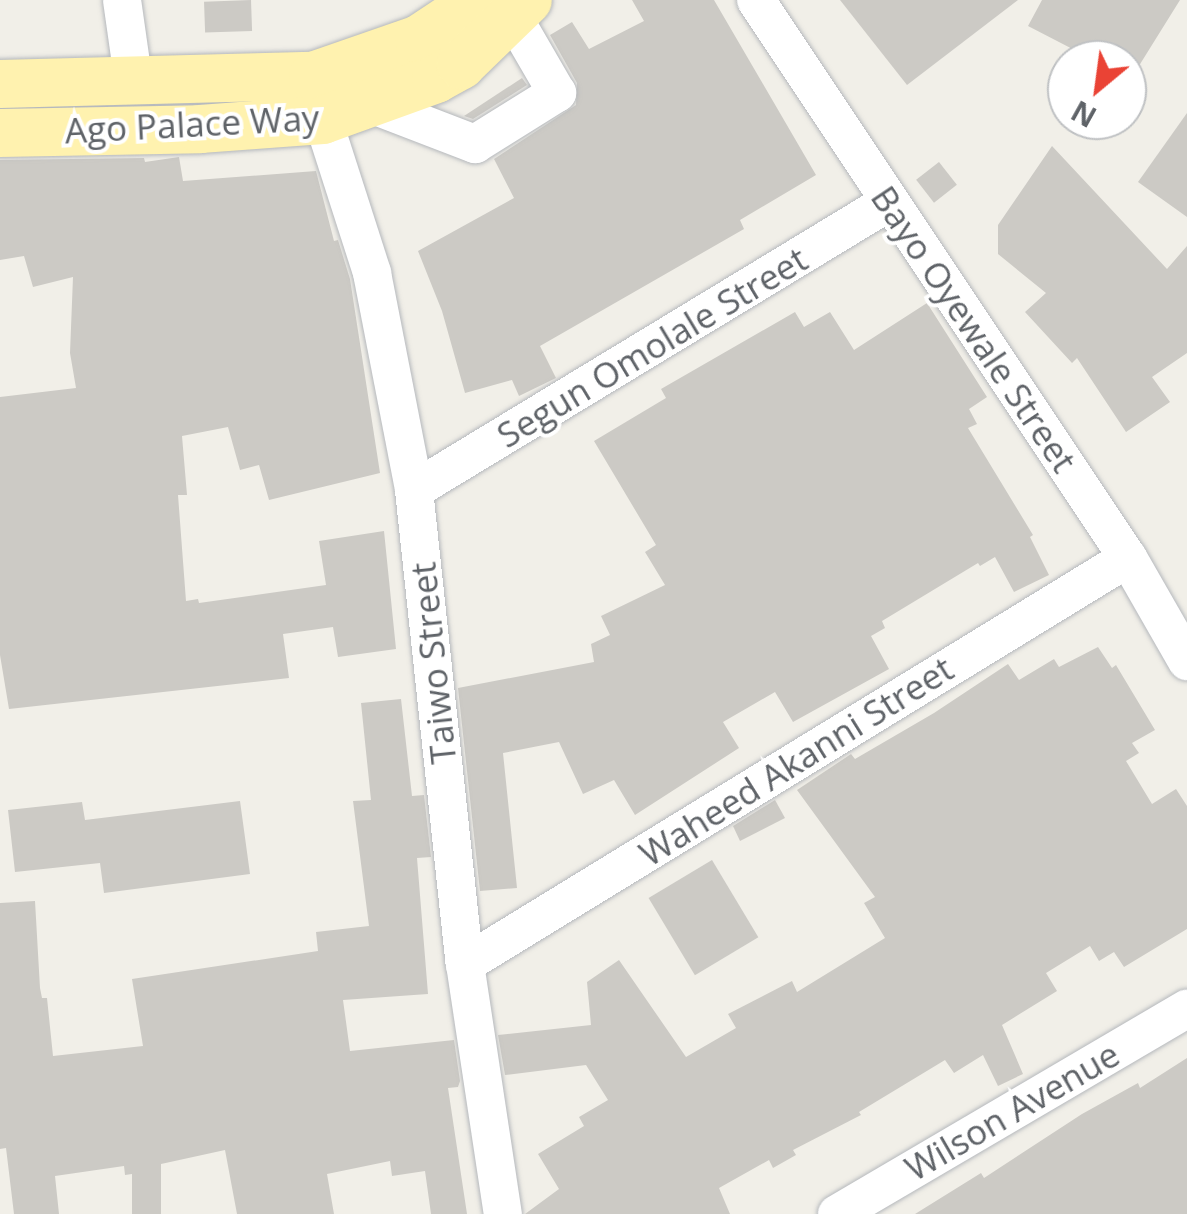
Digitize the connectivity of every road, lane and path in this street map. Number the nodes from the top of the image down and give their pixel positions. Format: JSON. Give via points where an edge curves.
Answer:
{"nodes":[{"id":1,"x":122,"y":0,"type":"edge"},
{"id":2,"x":756,"y":0,"type":"edge"},
{"id":3,"x":506,"y":6,"type":"edge"},
{"id":4,"x":0,"y":84,"type":"edge"},
{"id":5,"x":134,"y":84,"type":"junction"},
{"id":6,"x":368,"y":103,"type":"junction"},
{"id":7,"x":323,"y":120,"type":"junction"},
{"id":8,"x":0,"y":134,"type":"edge"},
{"id":9,"x":889,"y":202,"type":"junction"},
{"id":10,"x":414,"y":490,"type":"junction"},
{"id":11,"x":1128,"y":558,"type":"junction"},
{"id":12,"x":1187,"y":661,"type":"edge"},
{"id":13,"x":465,"y":964,"type":"junction"},
{"id":14,"x":1187,"y":1009,"type":"edge"},
{"id":15,"x":503,"y":1214,"type":"edge"},
{"id":16,"x":837,"y":1214,"type":"edge"}],
"edges":[{"from":1,"to":5,"type":"street"},
{"from":2,"to":9,"type":"street","name":"Bayo Oyewale Street"},
{"from":3,"to":5,"type":"main road","name":"Ago Palace Way","via":[[313,76]]},
{"from":3,"to":6,"type":"main road","name":"Ago Palace Way","via":[[461,65],[405,94]]},
{"from":3,"to":6,"type":"street","via":[[557,93],[475,144]]},
{"from":4,"to":5,"type":"main road","name":"Ago Palace Way"},
{"from":6,"to":7,"type":"main road","name":"Ago Palace Way"},
{"from":7,"to":8,"type":"main road","name":"Ago Palace Way"},
{"from":7,"to":10,"type":"street","name":"Taiwo Street","via":[[372,272]]},
{"from":9,"to":10,"type":"street","name":"Segun Omolale Street"},
{"from":9,"to":11,"type":"street","name":"Bayo Oyewale Street"},
{"from":10,"to":13,"type":"street","name":"Taiwo Street"},
{"from":11,"to":12,"type":"street","name":"Bayo Oyewale Street"},
{"from":11,"to":13,"type":"street","name":"Waheed Akanni Street"},
{"from":13,"to":15,"type":"street","name":"Taiwo Street"},
{"from":14,"to":16,"type":"street","name":"Wilson Avenue"}]}
